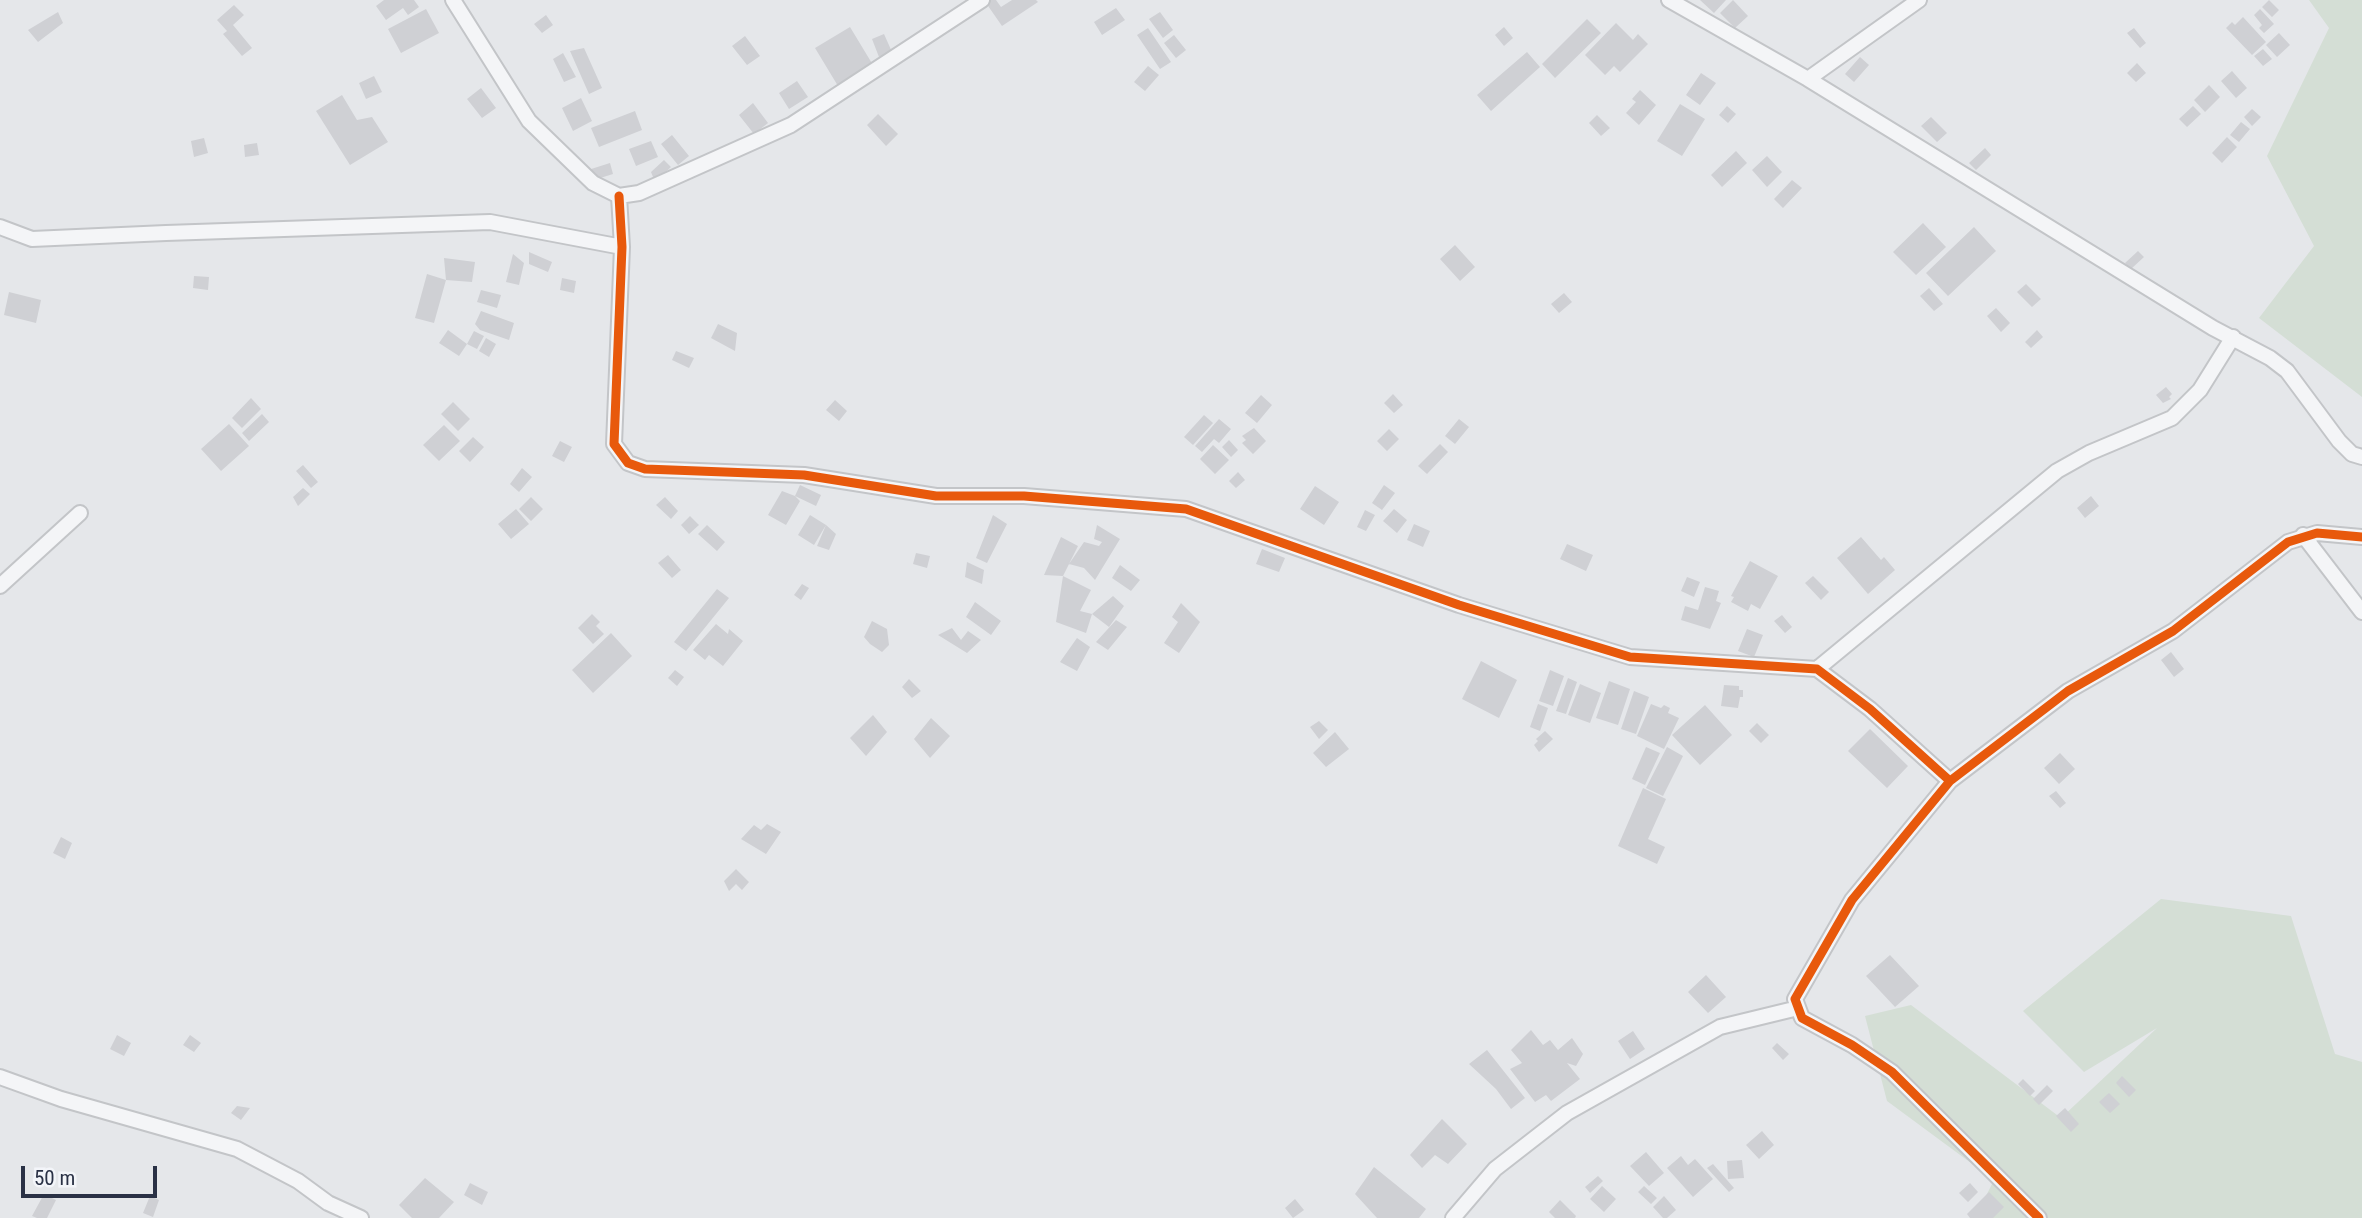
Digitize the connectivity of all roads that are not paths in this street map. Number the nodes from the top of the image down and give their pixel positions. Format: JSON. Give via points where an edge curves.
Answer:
{"nodes":[{"id":1,"x":453,"y":0,"type":"edge"},
{"id":2,"x":982,"y":0,"type":"edge"},
{"id":3,"x":1669,"y":0,"type":"edge"},
{"id":4,"x":1919,"y":0,"type":"edge"},
{"id":5,"x":1808,"y":79,"type":"junction"},
{"id":6,"x":619,"y":196,"type":"junction"},
{"id":7,"x":0,"y":227,"type":"edge"},
{"id":8,"x":622,"y":247,"type":"junction"},
{"id":9,"x":2233,"y":338,"type":"junction"},
{"id":10,"x":2362,"y":457,"type":"edge"},
{"id":11,"x":80,"y":513,"type":"dead end"},
{"id":12,"x":2303,"y":535,"type":"junction"},
{"id":13,"x":2362,"y":537,"type":"edge"},
{"id":14,"x":0,"y":586,"type":"edge"},
{"id":15,"x":2362,"y":612,"type":"edge"},
{"id":16,"x":1817,"y":669,"type":"junction"},
{"id":17,"x":1950,"y":781,"type":"junction"},
{"id":18,"x":1798,"y":1008,"type":"junction"},
{"id":19,"x":0,"y":1077,"type":"edge"},
{"id":20,"x":361,"y":1218,"type":"edge"},
{"id":21,"x":1453,"y":1218,"type":"edge"},
{"id":22,"x":2039,"y":1218,"type":"edge"}],
"edges":[{"from":1,"to":6,"type":"street","via":[[529,121],[593,183]]},
{"from":2,"to":6,"type":"street","via":[[791,125],[639,193]]},
{"from":3,"to":5,"type":"street"},
{"from":4,"to":5,"type":"street"},
{"from":5,"to":9,"type":"street"},
{"from":6,"to":8,"type":"street"},
{"from":7,"to":8,"type":"street","via":[[32,239],[490,222]]},
{"from":8,"to":16,"type":"street","via":[[614,444],[628,463],[645,469],[804,475],[936,496],[1024,496],[1186,509],[1459,605],[1630,657]]},
{"from":9,"to":10,"type":"street","via":[[2287,371],[2339,442]]},
{"from":9,"to":16,"type":"street","via":[[2200,390],[2172,418],[2057,471]]},
{"from":11,"to":14,"type":"street"},
{"from":12,"to":13,"type":"street"},
{"from":12,"to":15,"type":"street"},
{"from":12,"to":17,"type":"street","via":[[2288,541],[2173,631],[2068,691]]},
{"from":16,"to":17,"type":"street","via":[[1870,709]]},
{"from":17,"to":18,"type":"street","via":[[1852,900],[1795,999]]},
{"from":18,"to":21,"type":"street","via":[[1720,1027],[1567,1113],[1495,1169]]},
{"from":18,"to":22,"type":"street","via":[[1802,1018],[1892,1072]]},
{"from":19,"to":20,"type":"street","via":[[237,1149]]}]}
